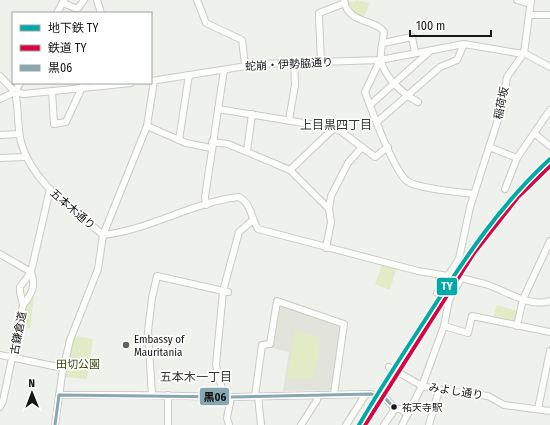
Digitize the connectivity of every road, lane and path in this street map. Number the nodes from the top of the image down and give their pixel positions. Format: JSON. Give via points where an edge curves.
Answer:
{"nodes":[{"id":1,"x":84,"y":0,"type":"edge"},
{"id":2,"x":97,"y":0,"type":"edge"},
{"id":3,"x":197,"y":0,"type":"edge"},
{"id":4,"x":517,"y":0,"type":"edge"},
{"id":5,"x":63,"y":2,"type":"edge"},
{"id":6,"x":345,"y":2,"type":"edge"},
{"id":7,"x":530,"y":2,"type":"edge"},
{"id":8,"x":58,"y":12,"type":"edge"},
{"id":9,"x":101,"y":12,"type":"edge"},
{"id":10,"x":529,"y":15,"type":"junction"},
{"id":11,"x":550,"y":15,"type":"edge"},
{"id":12,"x":383,"y":43,"type":"junction"},
{"id":13,"x":464,"y":44,"type":"junction"},
{"id":14,"x":431,"y":50,"type":"junction"},
{"id":15,"x":415,"y":53,"type":"junction"},
{"id":16,"x":524,"y":54,"type":"junction"},
{"id":17,"x":381,"y":60,"type":"junction"},
{"id":18,"x":294,"y":62,"type":"junction"},
{"id":19,"x":321,"y":62,"type":"junction"},
{"id":20,"x":245,"y":66,"type":"junction"},
{"id":21,"x":550,"y":67,"type":"edge"},
{"id":22,"x":224,"y":70,"type":"junction"},
{"id":23,"x":190,"y":75,"type":"junction"},
{"id":24,"x":0,"y":76,"type":"edge"},
{"id":25,"x":152,"y":81,"type":"edge"},
{"id":26,"x":395,"y":83,"type":"junction"},
{"id":27,"x":19,"y":84,"type":"edge"},
{"id":28,"x":107,"y":84,"type":"edge"},
{"id":29,"x":152,"y":84,"type":"edge"},
{"id":30,"x":83,"y":85,"type":"edge"},
{"id":31,"x":52,"y":91,"type":"junction"},
{"id":32,"x":15,"y":92,"type":"junction"},
{"id":33,"x":406,"y":96,"type":"junction"},
{"id":34,"x":0,"y":100,"type":"edge"},
{"id":35,"x":418,"y":102,"type":"dead end"},
{"id":36,"x":370,"y":105,"type":"junction"},
{"id":37,"x":218,"y":109,"type":"junction"},
{"id":38,"x":550,"y":110,"type":"edge"},
{"id":39,"x":252,"y":114,"type":"junction"},
{"id":40,"x":289,"y":120,"type":"junction"},
{"id":41,"x":377,"y":122,"type":"junction"},
{"id":42,"x":147,"y":126,"type":"junction"},
{"id":43,"x":334,"y":128,"type":"junction"},
{"id":44,"x":19,"y":134,"type":"junction"},
{"id":45,"x":534,"y":134,"type":"junction"},
{"id":46,"x":0,"y":135,"type":"edge"},
{"id":47,"x":179,"y":140,"type":"junction"},
{"id":48,"x":211,"y":145,"type":"junction"},
{"id":49,"x":550,"y":146,"type":"edge"},
{"id":50,"x":362,"y":147,"type":"junction"},
{"id":51,"x":388,"y":147,"type":"junction"},
{"id":52,"x":488,"y":147,"type":"junction"},
{"id":53,"x":247,"y":151,"type":"junction"},
{"id":54,"x":26,"y":157,"type":"junction"},
{"id":55,"x":0,"y":158,"type":"edge"},
{"id":56,"x":518,"y":158,"type":"junction"},
{"id":57,"x":290,"y":170,"type":"junction"},
{"id":58,"x":50,"y":189,"type":"junction"},
{"id":59,"x":505,"y":189,"type":"dead end"},
{"id":60,"x":474,"y":194,"type":"junction"},
{"id":61,"x":206,"y":205,"type":"junction"},
{"id":62,"x":329,"y":209,"type":"junction"},
{"id":63,"x":252,"y":220,"type":"junction"},
{"id":64,"x":104,"y":235,"type":"junction"},
{"id":65,"x":550,"y":241,"type":"edge"},
{"id":66,"x":326,"y":248,"type":"junction"},
{"id":67,"x":0,"y":254,"type":"edge"},
{"id":68,"x":31,"y":272,"type":"junction"},
{"id":69,"x":448,"y":276,"type":"junction"},
{"id":70,"x":226,"y":292,"type":"junction"},
{"id":71,"x":523,"y":299,"type":"junction"},
{"id":72,"x":449,"y":300,"type":"junction"},
{"id":73,"x":550,"y":301,"type":"edge"},
{"id":74,"x":23,"y":306,"type":"junction"},
{"id":75,"x":444,"y":326,"type":"junction"},
{"id":76,"x":517,"y":326,"type":"junction"},
{"id":77,"x":550,"y":332,"type":"edge"},
{"id":78,"x":550,"y":353,"type":"edge"},
{"id":79,"x":0,"y":355,"type":"edge"},
{"id":80,"x":13,"y":357,"type":"junction"},
{"id":81,"x":389,"y":367,"type":"dead end"},
{"id":82,"x":63,"y":368,"type":"junction"},
{"id":83,"x":422,"y":386,"type":"junction"},
{"id":84,"x":439,"y":390,"type":"junction"},
{"id":85,"x":334,"y":394,"type":"junction"},
{"id":86,"x":364,"y":394,"type":"junction"},
{"id":87,"x":59,"y":395,"type":"junction"},
{"id":88,"x":152,"y":395,"type":"junction"},
{"id":89,"x":168,"y":395,"type":"junction"},
{"id":90,"x":318,"y":395,"type":"junction"},
{"id":91,"x":256,"y":396,"type":"junction"},
{"id":92,"x":227,"y":397,"type":"junction"},
{"id":93,"x":0,"y":407,"type":"edge"},
{"id":94,"x":395,"y":409,"type":"junction"},
{"id":95,"x":538,"y":410,"type":"junction"},
{"id":96,"x":550,"y":411,"type":"edge"},
{"id":97,"x":408,"y":414,"type":"junction"},
{"id":98,"x":55,"y":425,"type":"edge"},
{"id":99,"x":168,"y":425,"type":"edge"},
{"id":100,"x":229,"y":425,"type":"edge"},
{"id":101,"x":261,"y":425,"type":"edge"},
{"id":102,"x":301,"y":425,"type":"edge"},
{"id":103,"x":346,"y":425,"type":"edge"},
{"id":104,"x":384,"y":425,"type":"edge"},
{"id":105,"x":402,"y":425,"type":"edge"},
{"id":106,"x":429,"y":425,"type":"edge"}],
"edges":[{"from":1,"to":5,"type":"street","via":[[78,8]]},
{"from":2,"to":9,"type":"street"},
{"from":3,"to":20,"type":"street","via":[[206,23],[242,40]]},
{"from":4,"to":7,"type":"street"},
{"from":5,"to":8,"type":"street"},
{"from":6,"to":12,"type":"street","via":[[351,14],[382,28]]},
{"from":6,"to":19,"type":"street","via":[[319,15]]},
{"from":7,"to":10,"type":"street","name":"稲荷坂"},
{"from":10,"to":11,"type":"street"},
{"from":10,"to":16,"type":"street","name":"稲荷坂"},
{"from":12,"to":15,"type":"street","via":[[412,38]]},
{"from":12,"to":17,"type":"street"},
{"from":13,"to":14,"type":"street","name":"蛇崩・伊勢脇通り"},
{"from":13,"to":16,"type":"street","name":"蛇崩・伊勢脇通り"},
{"from":13,"to":33,"type":"street","via":[[457,60],[440,67]]},
{"from":14,"to":15,"type":"street","name":"蛇崩・伊勢脇通り"},
{"from":14,"to":26,"type":"street"},
{"from":15,"to":17,"type":"street","name":"蛇崩・伊勢脇通り"},
{"from":16,"to":21,"type":"street","name":"蛇崩・伊勢脇通り"},
{"from":16,"to":52,"type":"street","name":"稲荷坂","via":[[507,77],[502,107]]},
{"from":17,"to":19,"type":"street","name":"蛇崩・伊勢脇通り"},
{"from":17,"to":26,"type":"street"},
{"from":17,"to":36,"type":"street","via":[[365,92]]},
{"from":18,"to":19,"type":"street","name":"蛇崩・伊勢脇通り"},
{"from":18,"to":20,"type":"street","name":"蛇崩・伊勢脇通り"},
{"from":18,"to":40,"type":"street","via":[[295,85]]},
{"from":20,"to":22,"type":"street","name":"蛇崩・伊勢脇通り"},
{"from":22,"to":23,"type":"street","name":"蛇崩・伊勢脇通り"},
{"from":22,"to":37,"type":"street"},
{"from":23,"to":25,"type":"street","name":"蛇崩・伊勢脇通り"},
{"from":23,"to":47,"type":"street"},
{"from":24,"to":32,"type":"street"},
{"from":26,"to":33,"type":"street"},
{"from":26,"to":36,"type":"street"},
{"from":27,"to":32,"type":"street"},
{"from":28,"to":30,"type":"street"},
{"from":29,"to":42,"type":"street"},
{"from":30,"to":31,"type":"street"},
{"from":30,"to":31,"type":"street","via":[[66,122],[54,124]]},
{"from":31,"to":32,"type":"street","via":[[24,94]]},
{"from":32,"to":34,"type":"street"},
{"from":32,"to":44,"type":"street","name":"五本木通り"},
{"from":33,"to":35,"type":"street"},
{"from":33,"to":41,"type":"street"},
{"from":36,"to":41,"type":"street"},
{"from":37,"to":39,"type":"street"},
{"from":37,"to":48,"type":"street"},
{"from":38,"to":45,"type":"street"},
{"from":39,"to":40,"type":"street"},
{"from":39,"to":53,"type":"street"},
{"from":40,"to":43,"type":"street"},
{"from":41,"to":51,"type":"street"},
{"from":42,"to":47,"type":"street"},
{"from":42,"to":64,"type":"street"},
{"from":43,"to":50,"type":"street"},
{"from":43,"to":57,"type":"street"},
{"from":44,"to":46,"type":"street"},
{"from":44,"to":54,"type":"street","name":"五本木通り"},
{"from":45,"to":49,"type":"street"},
{"from":45,"to":56,"type":"street"},
{"from":47,"to":48,"type":"street","via":[[197,147]]},
{"from":48,"to":53,"type":"street","via":[[228,144]]},
{"from":48,"to":61,"type":"street"},
{"from":50,"to":51,"type":"street","via":[[375,157]]},
{"from":50,"to":62,"type":"street","via":[[341,174],[331,196]]},
{"from":51,"to":60,"type":"street","via":[[408,181],[429,188]]},
{"from":52,"to":56,"type":"street"},
{"from":52,"to":60,"type":"street","name":"稲荷坂"},
{"from":53,"to":57,"type":"street"},
{"from":54,"to":55,"type":"street"},
{"from":54,"to":58,"type":"street","name":"五本木通り","via":[[32,170]]},
{"from":56,"to":59,"type":"street"},
{"from":57,"to":62,"type":"street"},
{"from":58,"to":64,"type":"street","name":"五本木通り"},
{"from":58,"to":68,"type":"street","name":"古鎌倉道"},
{"from":60,"to":69,"type":"street","name":"稲荷坂","via":[[459,259]]},
{"from":61,"to":63,"type":"street","via":[[239,196],[248,203]]},
{"from":61,"to":64,"type":"street","via":[[121,233]]},
{"from":62,"to":66,"type":"street","via":[[331,222]]},
{"from":63,"to":66,"type":"street","via":[[258,229]]},
{"from":63,"to":70,"type":"street","via":[[239,232]]},
{"from":64,"to":82,"type":"street","name":"五本木通り","via":[[98,269],[70,340]]},
{"from":65,"to":71,"type":"street"},
{"from":66,"to":69,"type":"street"},
{"from":67,"to":68,"type":"street"},
{"from":68,"to":74,"type":"street","name":"古鎌倉道","via":[[34,288]]},
{"from":68,"to":74,"type":"street","name":"古鎌倉道","via":[[20,287]]},
{"from":69,"to":72,"type":"street","via":[[437,293]]},
{"from":70,"to":88,"type":"street","via":[[157,276],[148,331]]},
{"from":70,"to":92,"type":"street","via":[[216,366]]},
{"from":71,"to":72,"type":"street","via":[[486,284],[461,278]]},
{"from":71,"to":73,"type":"street","via":[[544,303]]},
{"from":71,"to":76,"type":"street"},
{"from":72,"to":75,"type":"street"},
{"from":74,"to":80,"type":"street","name":"古鎌倉道"},
{"from":75,"to":76,"type":"street","via":[[468,333],[472,316]]},
{"from":75,"to":83,"type":"street"},
{"from":76,"to":77,"type":"street"},
{"from":78,"to":95,"type":"street"},
{"from":79,"to":80,"type":"street"},
{"from":80,"to":82,"type":"street"},
{"from":80,"to":93,"type":"street","name":"古鎌倉道"},
{"from":81,"to":83,"type":"street","name":"みよし通り"},
{"from":82,"to":87,"type":"street","name":"五本木通り"},
{"from":83,"to":84,"type":"street","name":"みよし通り"},
{"from":83,"to":97,"type":"street"},
{"from":84,"to":95,"type":"street","name":"みよし通り","via":[[488,396],[504,405]]},
{"from":84,"to":106,"type":"street"},
{"from":85,"to":86,"type":"street"},
{"from":85,"to":90,"type":"street"},
{"from":85,"to":91,"type":"street","via":[[344,324],[277,301],[270,344],[262,345]]},
{"from":86,"to":94,"type":"street","via":[[386,398]]},
{"from":86,"to":103,"type":"street"},
{"from":87,"to":88,"type":"street"},
{"from":87,"to":98,"type":"street","name":"五本木通り"},
{"from":88,"to":89,"type":"street"},
{"from":89,"to":92,"type":"street"},
{"from":89,"to":99,"type":"street"},
{"from":90,"to":91,"type":"street"},
{"from":90,"to":102,"type":"street"},
{"from":91,"to":92,"type":"street"},
{"from":91,"to":101,"type":"street"},
{"from":92,"to":100,"type":"street"},
{"from":94,"to":97,"type":"street"},
{"from":94,"to":104,"type":"street"},
{"from":95,"to":96,"type":"street","name":"みよし通り"},
{"from":97,"to":105,"type":"street"}]}
